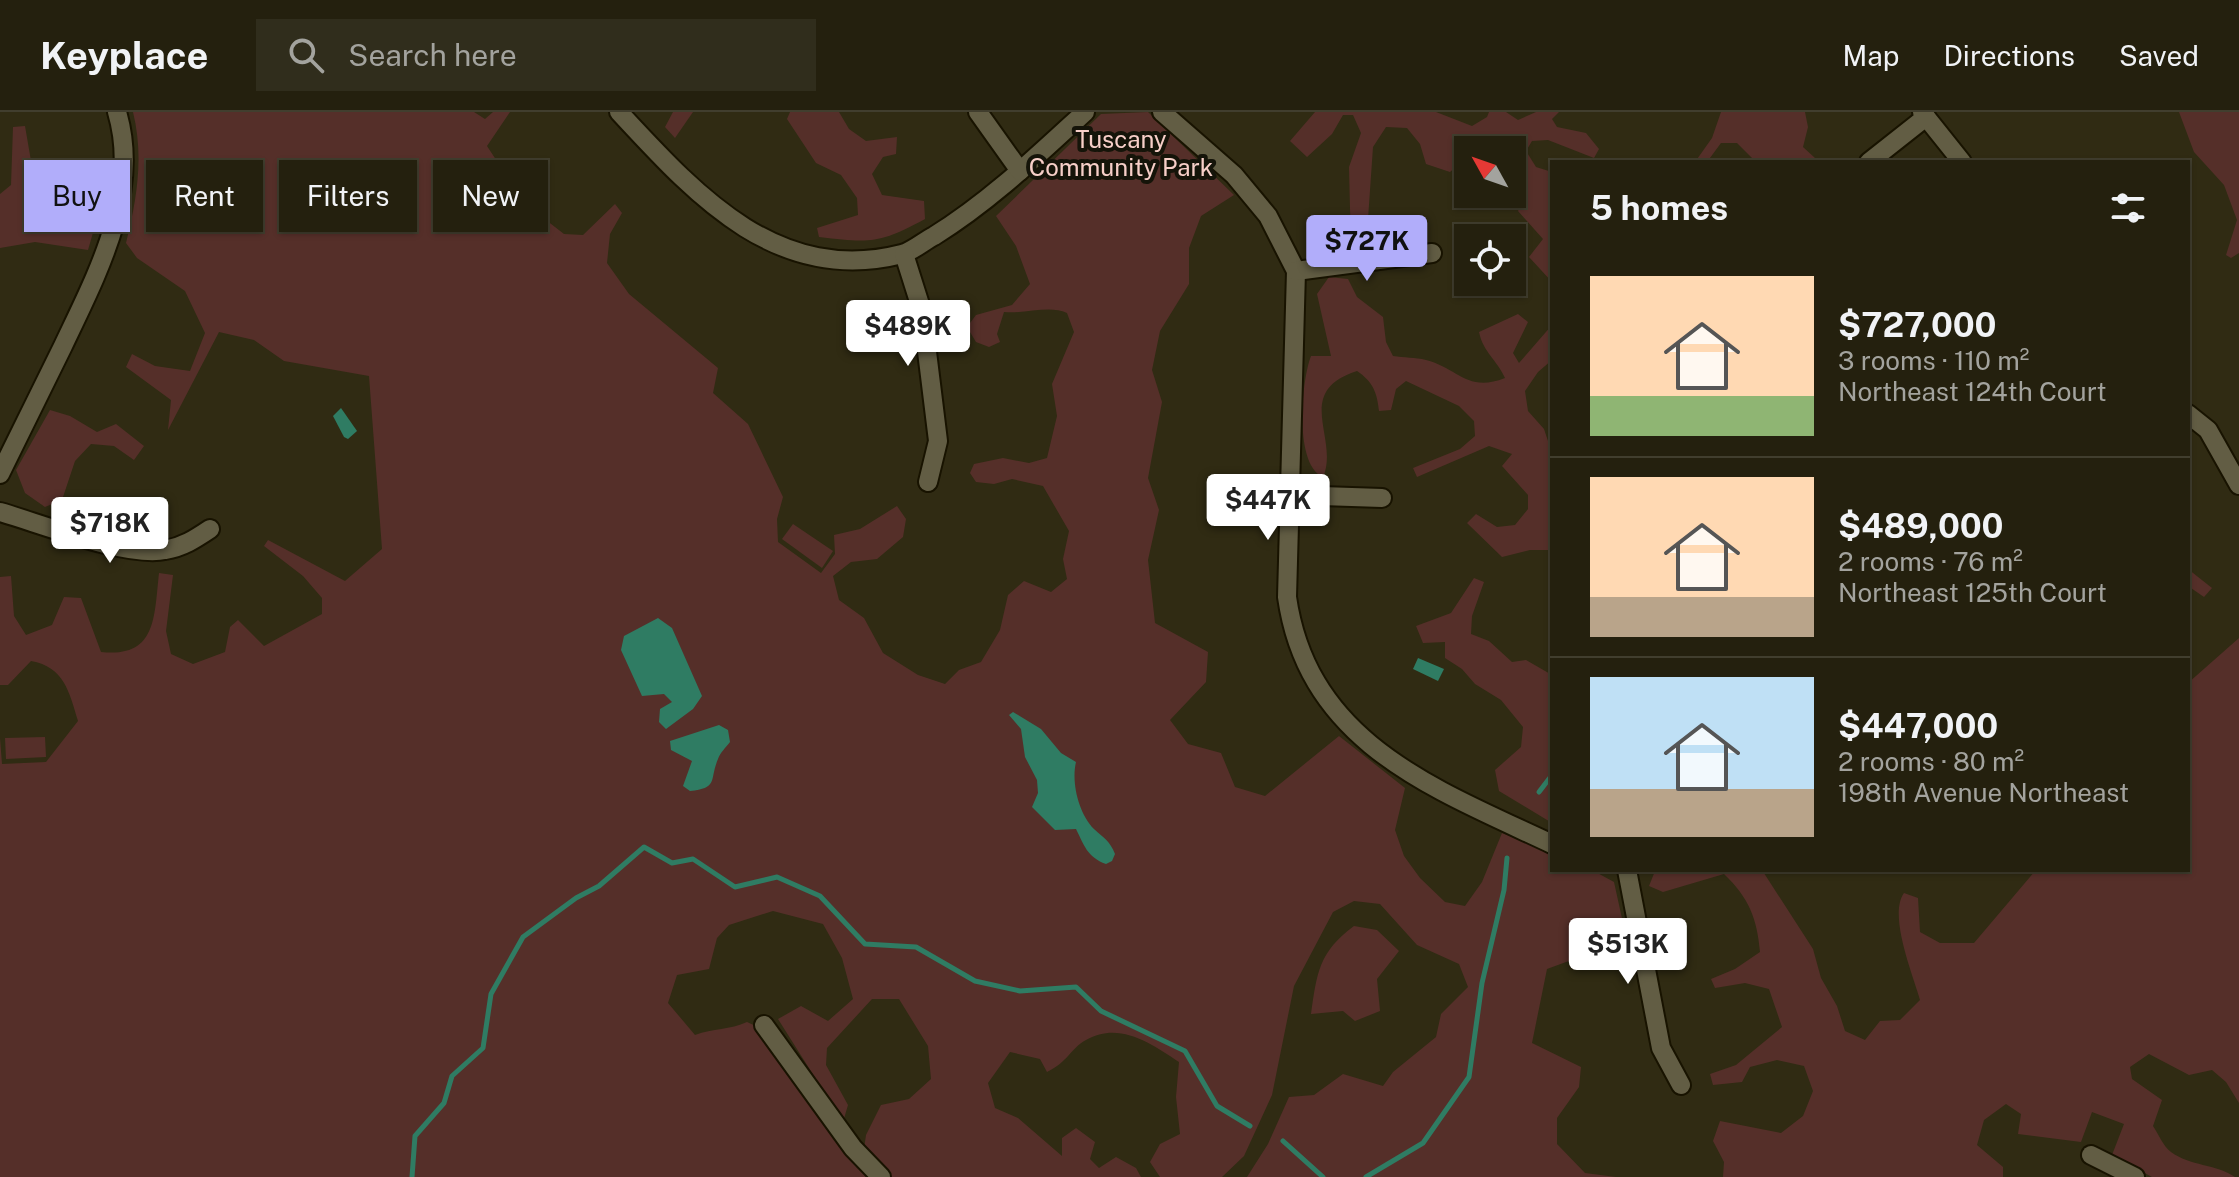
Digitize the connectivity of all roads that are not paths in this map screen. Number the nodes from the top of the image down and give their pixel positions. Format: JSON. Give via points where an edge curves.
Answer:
{"nodes":[{"id":1,"x":117,"y":112,"type":"edge"},
{"id":2,"x":619,"y":112,"type":"edge"},
{"id":3,"x":978,"y":112,"type":"edge"},
{"id":4,"x":1085,"y":112,"type":"edge"},
{"id":5,"x":1162,"y":112,"type":"edge"},
{"id":6,"x":1924,"y":114,"type":"edge"},
{"id":7,"x":1871,"y":160,"type":"edge"},
{"id":8,"x":1960,"y":160,"type":"edge"},
{"id":9,"x":1020,"y":171,"type":"junction"},
{"id":10,"x":1432,"y":253,"type":"dead end"},
{"id":11,"x":904,"y":254,"type":"junction"},
{"id":12,"x":1296,"y":271,"type":"junction"},
{"id":13,"x":2190,"y":416,"type":"edge"},
{"id":14,"x":0,"y":474,"type":"edge"},
{"id":15,"x":928,"y":482,"type":"dead end"},
{"id":16,"x":2239,"y":485,"type":"edge"},
{"id":17,"x":1291,"y":495,"type":"junction"},
{"id":18,"x":1382,"y":498,"type":"dead end"},
{"id":19,"x":0,"y":512,"type":"edge"},
{"id":20,"x":210,"y":529,"type":"dead end"},
{"id":21,"x":1550,"y":843,"type":"edge"},
{"id":22,"x":1627,"y":872,"type":"edge"},
{"id":23,"x":764,"y":1025,"type":"dead end"},
{"id":24,"x":1681,"y":1085,"type":"dead end"},
{"id":25,"x":2091,"y":1155,"type":"dead end"},
{"id":26,"x":881,"y":1177,"type":"edge"},
{"id":27,"x":2135,"y":1177,"type":"edge"}],
"edges":[{"from":1,"to":14,"type":"street","via":[[125,138],[123,181],[110,242]]},
{"from":2,"to":11,"type":"street","via":[[720,212],[763,240],[806,257],[846,260]]},
{"from":3,"to":9,"type":"street"},
{"from":4,"to":9,"type":"street"},
{"from":5,"to":12,"type":"street","via":[[1234,175],[1268,216]]},
{"from":6,"to":7,"type":"street"},
{"from":6,"to":8,"type":"street"},
{"from":9,"to":11,"type":"street"},
{"from":10,"to":12,"type":"street"},
{"from":11,"to":15,"type":"street","via":[[922,311],[938,441]]},
{"from":12,"to":17,"type":"street"},
{"from":13,"to":16,"type":"street","via":[[2208,430]]},
{"from":17,"to":18,"type":"street"},
{"from":17,"to":21,"type":"street","via":[[1287,597],[1292,634],[1326,701],[1384,759]]},
{"from":19,"to":20,"type":"street","via":[[136,551],[189,543]]},
{"from":22,"to":24,"type":"street","via":[[1661,1048]]},
{"from":23,"to":26,"type":"street","via":[[853,1148]]},
{"from":25,"to":27,"type":"street"}]}
